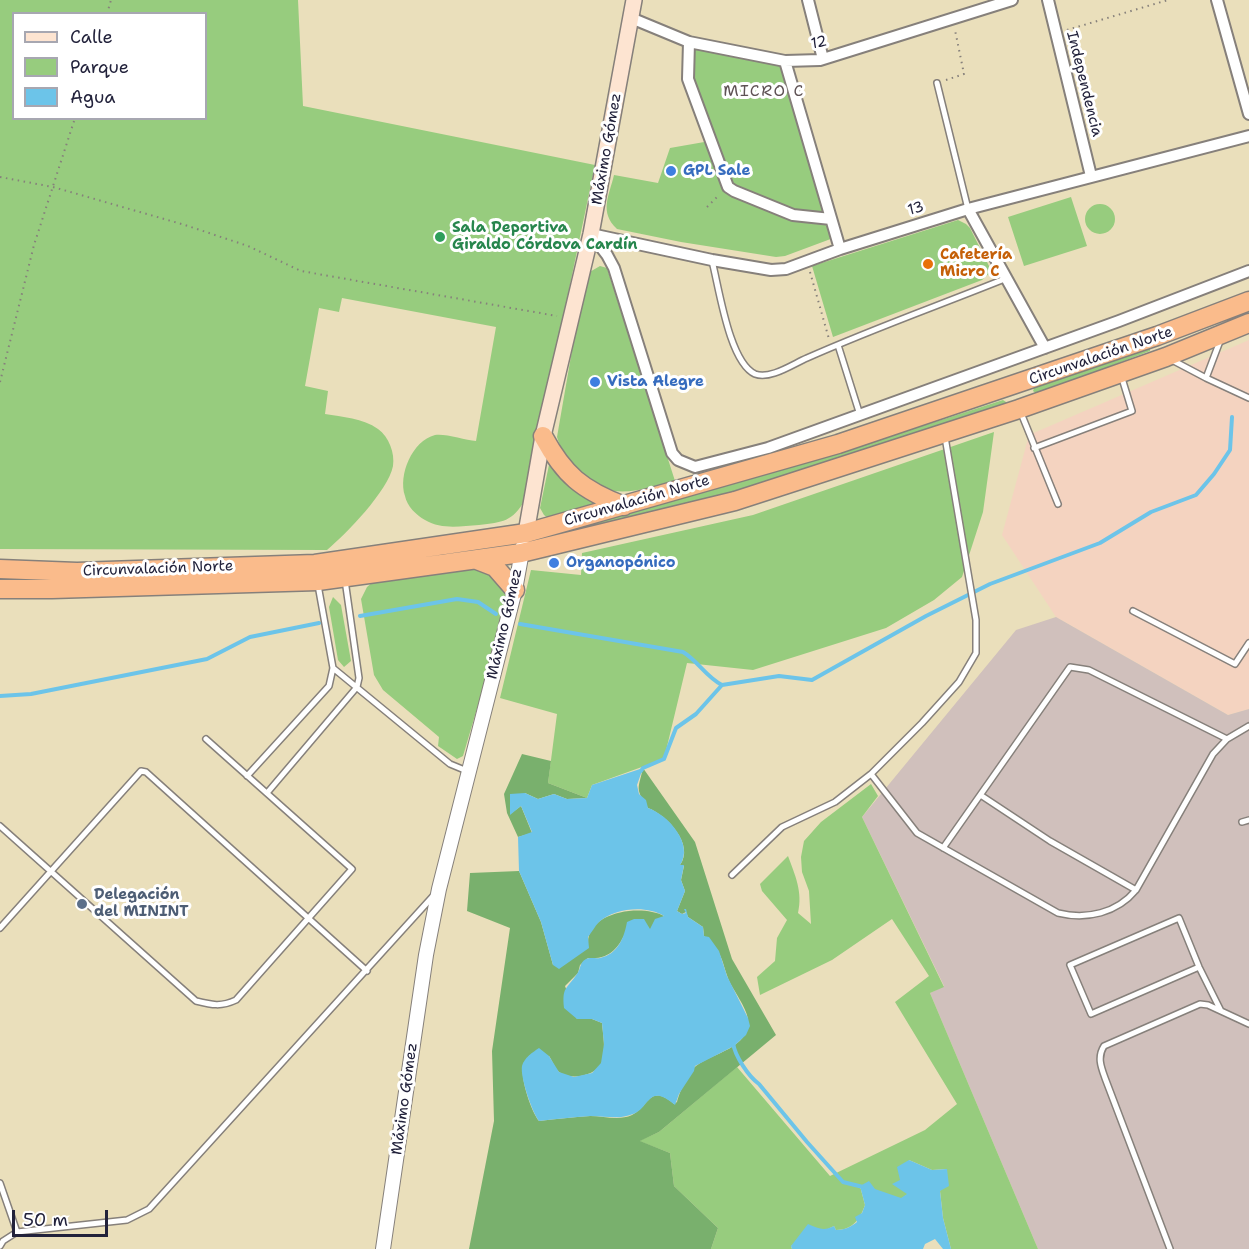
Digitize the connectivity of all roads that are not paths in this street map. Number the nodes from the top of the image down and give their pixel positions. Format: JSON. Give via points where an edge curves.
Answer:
{"nodes":[{"id":1,"x":634,"y":0,"type":"edge"},
{"id":2,"x":808,"y":0,"type":"edge"},
{"id":3,"x":1012,"y":0,"type":"edge"},
{"id":4,"x":1048,"y":0,"type":"edge"},
{"id":5,"x":1217,"y":0,"type":"edge"},
{"id":6,"x":631,"y":18,"type":"junction"},
{"id":7,"x":689,"y":42,"type":"junction"},
{"id":8,"x":822,"y":59,"type":"junction"},
{"id":9,"x":785,"y":61,"type":"junction"},
{"id":10,"x":937,"y":82,"type":"road end"},
{"id":11,"x":1249,"y":114,"type":"edge"},
{"id":12,"x":1249,"y":136,"type":"edge"},
{"id":13,"x":1091,"y":176,"type":"junction"},
{"id":14,"x":968,"y":209,"type":"junction"},
{"id":15,"x":831,"y":219,"type":"junction"},
{"id":16,"x":591,"y":234,"type":"junction"},
{"id":17,"x":840,"y":249,"type":"junction"},
{"id":18,"x":712,"y":260,"type":"junction"},
{"id":19,"x":1249,"y":271,"type":"edge"},
{"id":20,"x":1007,"y":278,"type":"junction"},
{"id":21,"x":1249,"y":301,"type":"edge"},
{"id":22,"x":1249,"y":323,"type":"edge"},
{"id":23,"x":1223,"y":334,"type":"junction"},
{"id":24,"x":1157,"y":336,"type":"junction"},
{"id":25,"x":835,"y":346,"type":"junction"},
{"id":26,"x":1045,"y":348,"type":"junction"},
{"id":27,"x":1166,"y":357,"type":"junction"},
{"id":28,"x":1120,"y":373,"type":"junction"},
{"id":29,"x":1206,"y":378,"type":"junction"},
{"id":30,"x":1011,"y":387,"type":"junction"},
{"id":31,"x":1249,"y":398,"type":"edge"},
{"id":32,"x":1019,"y":409,"type":"junction"},
{"id":33,"x":861,"y":415,"type":"junction"},
{"id":34,"x":944,"y":433,"type":"junction"},
{"id":35,"x":543,"y":436,"type":"junction"},
{"id":36,"x":1034,"y":448,"type":"junction"},
{"id":37,"x":1058,"y":504,"type":"dead end"},
{"id":38,"x":624,"y":506,"type":"junction"},
{"id":39,"x":525,"y":533,"type":"junction"},
{"id":40,"x":521,"y":553,"type":"junction"},
{"id":41,"x":476,"y":560,"type":"junction"},
{"id":42,"x":0,"y":569,"type":"edge"},
{"id":43,"x":343,"y":569,"type":"junction"},
{"id":44,"x":316,"y":572,"type":"junction"},
{"id":45,"x":0,"y":589,"type":"edge"},
{"id":46,"x":515,"y":590,"type":"junction"},
{"id":47,"x":1133,"y":612,"type":"dead end"},
{"id":48,"x":1249,"y":643,"type":"edge"},
{"id":49,"x":333,"y":668,"type":"junction"},
{"id":50,"x":357,"y":687,"type":"junction"},
{"id":51,"x":1249,"y":726,"type":"edge"},
{"id":52,"x":206,"y":739,"type":"dead end"},
{"id":53,"x":1227,"y":739,"type":"junction"},
{"id":54,"x":469,"y":771,"type":"junction"},
{"id":55,"x":871,"y":774,"type":"junction"},
{"id":56,"x":247,"y":776,"type":"junction"},
{"id":57,"x":267,"y":793,"type":"junction"},
{"id":58,"x":982,"y":796,"type":"junction"},
{"id":59,"x":1249,"y":820,"type":"edge"},
{"id":60,"x":1242,"y":822,"type":"dead end"},
{"id":61,"x":0,"y":826,"type":"edge"},
{"id":62,"x":944,"y":848,"type":"junction"},
{"id":63,"x":51,"y":871,"type":"junction"},
{"id":64,"x":732,"y":875,"type":"dead end"},
{"id":65,"x":439,"y":889,"type":"junction"},
{"id":66,"x":1136,"y":890,"type":"junction"},
{"id":67,"x":308,"y":919,"type":"junction"},
{"id":68,"x":0,"y":928,"type":"edge"},
{"id":69,"x":1199,"y":967,"type":"junction"},
{"id":70,"x":366,"y":971,"type":"junction"},
{"id":71,"x":1221,"y":1011,"type":"junction"},
{"id":72,"x":1249,"y":1024,"type":"edge"},
{"id":73,"x":0,"y":1183,"type":"edge"},
{"id":74,"x":17,"y":1232,"type":"junction"},
{"id":75,"x":0,"y":1246,"type":"edge"},
{"id":76,"x":383,"y":1249,"type":"edge"},
{"id":77,"x":1170,"y":1249,"type":"edge"}],
"edges":[{"from":1,"to":6,"type":"main road","name":"Máximo Gómez"},
{"from":2,"to":8,"type":"street"},
{"from":3,"to":8,"type":"street","name":"12"},
{"from":4,"to":13,"type":"street","name":"Independencia"},
{"from":5,"to":11,"type":"street"},
{"from":6,"to":7,"type":"street","name":"12"},
{"from":6,"to":16,"type":"main road","name":"Máximo Gómez"},
{"from":7,"to":9,"type":"street","name":"12"},
{"from":7,"to":15,"type":"street","via":[[688,79],[728,187],[793,214]]},
{"from":8,"to":9,"type":"street","name":"12"},
{"from":9,"to":15,"type":"street"},
{"from":10,"to":14,"type":"lane"},
{"from":12,"to":13,"type":"street","name":"13"},
{"from":13,"to":14,"type":"street","name":"13"},
{"from":14,"to":17,"type":"street","name":"13"},
{"from":14,"to":20,"type":"street"},
{"from":15,"to":17,"type":"street"},
{"from":16,"to":18,"type":"street","name":"13"},
{"from":16,"to":33,"type":"street","via":[[614,268],[672,453],[678,460],[701,466],[768,448]]},
{"from":16,"to":35,"type":"main road","name":"Máximo Gómez"},
{"from":17,"to":18,"type":"street","name":"13","via":[[771,270]]},
{"from":18,"to":25,"type":"lane","via":[[733,347],[755,374],[777,372]]},
{"from":19,"to":26,"type":"street"},
{"from":20,"to":25,"type":"lane"},
{"from":20,"to":26,"type":"street"},
{"from":21,"to":24,"type":"highway","name":"Circunvalación Norte"},
{"from":22,"to":23,"type":"highway","name":"Circunvalación Norte"},
{"from":23,"to":27,"type":"highway","name":"Circunvalación Norte"},
{"from":23,"to":29,"type":"lane"},
{"from":24,"to":27,"type":"highway"},
{"from":24,"to":30,"type":"highway","name":"Circunvalación Norte"},
{"from":25,"to":33,"type":"lane"},
{"from":26,"to":33,"type":"street"},
{"from":27,"to":28,"type":"highway","name":"Circunvalación Norte"},
{"from":27,"to":29,"type":"lane"},
{"from":28,"to":32,"type":"highway","name":"Circunvalación Norte"},
{"from":28,"to":36,"type":"lane","via":[[1132,411]]},
{"from":29,"to":31,"type":"lane"},
{"from":30,"to":32,"type":"highway"},
{"from":30,"to":38,"type":"highway","name":"Circunvalación Norte","via":[[838,444]]},
{"from":32,"to":34,"type":"highway","name":"Circunvalación Norte"},
{"from":32,"to":36,"type":"lane"},
{"from":34,"to":40,"type":"highway","name":"Circunvalación Norte","via":[[735,501]]},
{"from":34,"to":55,"type":"lane","via":[[973,602],[976,653],[959,682]]},
{"from":35,"to":38,"type":"highway","via":[[571,475],[597,495]]},
{"from":35,"to":39,"type":"main road","name":"Máximo Gómez"},
{"from":36,"to":37,"type":"lane"},
{"from":38,"to":39,"type":"highway","name":"Circunvalación Norte"},
{"from":39,"to":40,"type":"street","name":"Máximo Gómez"},
{"from":39,"to":43,"type":"highway","name":"Circunvalación Norte"},
{"from":40,"to":41,"type":"highway","name":"Circunvalación Norte"},
{"from":40,"to":46,"type":"street","name":"Máximo Gómez"},
{"from":41,"to":43,"type":"highway","name":"Circunvalación Norte"},
{"from":41,"to":46,"type":"highway","via":[[495,567]]},
{"from":42,"to":44,"type":"highway","name":"Circunvalación Norte"},
{"from":43,"to":44,"type":"highway","name":"Circunvalación Norte"},
{"from":43,"to":50,"type":"lane"},
{"from":44,"to":45,"type":"highway","name":"Circunvalación Norte","via":[[52,590]]},
{"from":44,"to":49,"type":"lane"},
{"from":46,"to":54,"type":"street","name":"Máximo Gómez"},
{"from":47,"to":48,"type":"lane","via":[[1235,664]]},
{"from":49,"to":50,"type":"lane"},
{"from":49,"to":56,"type":"lane","via":[[328,686]]},
{"from":50,"to":54,"type":"lane","via":[[450,764]]},
{"from":50,"to":57,"type":"lane"},
{"from":51,"to":53,"type":"lane"},
{"from":52,"to":56,"type":"lane"},
{"from":53,"to":58,"type":"lane","via":[[1089,670],[1070,667]]},
{"from":53,"to":66,"type":"lane","via":[[1214,754]]},
{"from":54,"to":65,"type":"street","name":"Máximo Gómez"},
{"from":55,"to":62,"type":"lane","via":[[917,833]]},
{"from":55,"to":64,"type":"lane","via":[[835,802],[782,827]]},
{"from":56,"to":57,"type":"lane"},
{"from":57,"to":67,"type":"lane","via":[[352,869]]},
{"from":58,"to":62,"type":"lane"},
{"from":58,"to":66,"type":"lane","via":[[1050,842]]},
{"from":59,"to":60,"type":"lane"},
{"from":61,"to":63,"type":"lane"},
{"from":62,"to":66,"type":"lane","via":[[1058,913],[1075,917],[1112,909]]},
{"from":63,"to":67,"type":"lane","via":[[196,1000],[211,1005],[224,1006],[236,1000]]},
{"from":63,"to":67,"type":"lane","via":[[141,771]]},
{"from":63,"to":68,"type":"lane"},
{"from":65,"to":70,"type":"lane"},
{"from":65,"to":76,"type":"street","name":"Máximo Gómez"},
{"from":67,"to":70,"type":"lane"},
{"from":69,"to":69,"type":"lane","via":[[1179,918],[1070,965],[1091,1014]]},
{"from":69,"to":71,"type":"lane"},
{"from":70,"to":74,"type":"lane","via":[[149,1209],[127,1220]]},
{"from":71,"to":72,"type":"lane"},
{"from":71,"to":77,"type":"lane","via":[[1208,1005],[1192,1007],[1104,1046],[1099,1058]]},
{"from":73,"to":74,"type":"lane"},
{"from":74,"to":75,"type":"lane"}]}
